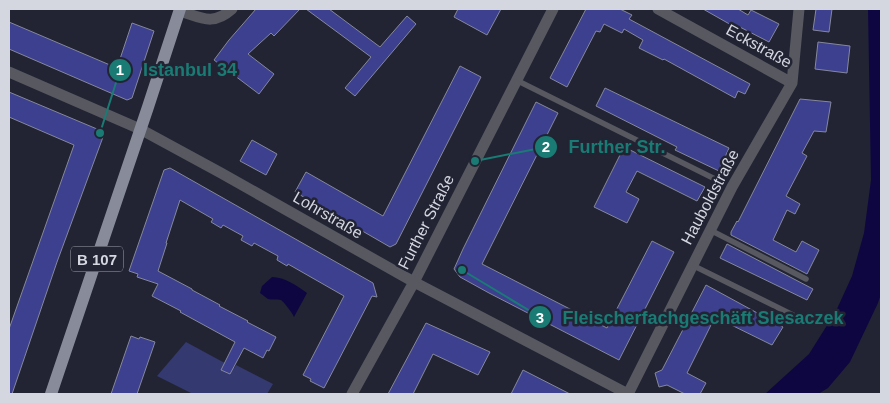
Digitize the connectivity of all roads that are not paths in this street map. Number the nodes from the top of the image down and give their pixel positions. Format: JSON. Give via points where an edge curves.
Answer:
{"nodes":[{"id":1,"x":232,"y":9,"type":"edge"},
{"id":2,"x":553,"y":9,"type":"edge"},
{"id":3,"x":658,"y":9,"type":"edge"},
{"id":4,"x":799,"y":9,"type":"edge"},
{"id":5,"x":180,"y":10,"type":"edge"},
{"id":6,"x":9,"y":72,"type":"edge"},
{"id":7,"x":516,"y":80,"type":"junction"},
{"id":8,"x":792,"y":83,"type":"junction"},
{"id":9,"x":140,"y":129,"type":"junction"},
{"id":10,"x":717,"y":180,"type":"dead end"},
{"id":11,"x":710,"y":230,"type":"junction"},
{"id":12,"x":692,"y":265,"type":"junction"},
{"id":13,"x":806,"y":279,"type":"dead end"},
{"id":14,"x":414,"y":282,"type":"junction"},
{"id":15,"x":801,"y":319,"type":"dead end"},
{"id":16,"x":50,"y":394,"type":"edge"},
{"id":17,"x":352,"y":394,"type":"edge"},
{"id":18,"x":628,"y":394,"type":"edge"}],
"edges":[{"from":1,"to":5,"type":"street","via":[[210,20]]},
{"from":2,"to":7,"type":"street","name":"Further Straße"},
{"from":3,"to":8,"type":"street","name":"Eckstraße"},
{"from":4,"to":8,"type":"street","name":"Hauboldstraße"},
{"from":5,"to":9,"type":"main road","number":"B 107"},
{"from":6,"to":9,"type":"street","name":"Lohrstraße"},
{"from":7,"to":10,"type":"lane"},
{"from":7,"to":14,"type":"street","name":"Further Straße"},
{"from":8,"to":11,"type":"street","name":"Hauboldstraße"},
{"from":9,"to":14,"type":"street","name":"Lohrstraße"},
{"from":9,"to":16,"type":"main road","number":"B 107"},
{"from":11,"to":12,"type":"street","name":"Hauboldstraße"},
{"from":11,"to":13,"type":"lane"},
{"from":12,"to":15,"type":"lane"},
{"from":12,"to":18,"type":"street","name":"Hauboldstraße"},
{"from":14,"to":17,"type":"street","name":"Further Straße"},
{"from":14,"to":18,"type":"street","name":"Lohrstraße"}]}
